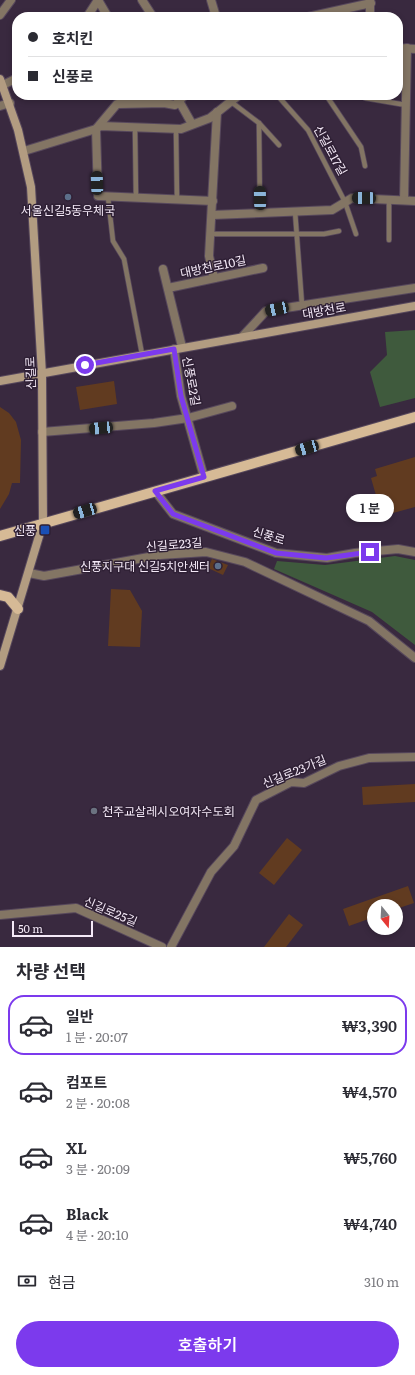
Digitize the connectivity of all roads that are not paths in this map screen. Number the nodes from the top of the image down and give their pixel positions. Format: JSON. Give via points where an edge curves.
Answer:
{"nodes":[{"id":1,"x":11,"y":0,"type":"edge"},
{"id":2,"x":98,"y":0,"type":"edge"},
{"id":3,"x":142,"y":0,"type":"edge"},
{"id":4,"x":211,"y":0,"type":"edge"},
{"id":5,"x":371,"y":1,"type":"edge"},
{"id":6,"x":90,"y":12,"type":"edge"},
{"id":7,"x":105,"y":12,"type":"edge"},
{"id":8,"x":150,"y":12,"type":"edge"},
{"id":9,"x":215,"y":12,"type":"edge"},
{"id":10,"x":328,"y":12,"type":"edge"},
{"id":11,"x":370,"y":12,"type":"edge"},
{"id":12,"x":0,"y":15,"type":"edge"},
{"id":13,"x":411,"y":49,"type":"edge"},
{"id":14,"x":12,"y":79,"type":"edge"},
{"id":15,"x":1,"y":82,"type":"edge"},
{"id":16,"x":162,"y":100,"type":"edge"},
{"id":17,"x":180,"y":100,"type":"edge"},
{"id":18,"x":183,"y":100,"type":"edge"},
{"id":19,"x":281,"y":100,"type":"edge"},
{"id":20,"x":329,"y":100,"type":"edge"},
{"id":21,"x":377,"y":100,"type":"edge"},
{"id":22,"x":230,"y":101,"type":"joint"},
{"id":23,"x":10,"y":103,"type":"junction"},
{"id":24,"x":164,"y":103,"type":"junction"},
{"id":25,"x":406,"y":105,"type":"junction"},
{"id":26,"x":0,"y":106,"type":"edge"},
{"id":27,"x":218,"y":112,"type":"junction"},
{"id":28,"x":192,"y":124,"type":"junction"},
{"id":29,"x":259,"y":124,"type":"junction"},
{"id":30,"x":135,"y":128,"type":"junction"},
{"id":31,"x":96,"y":129,"type":"junction"},
{"id":32,"x":176,"y":129,"type":"junction"},
{"id":33,"x":279,"y":145,"type":"dead end"},
{"id":34,"x":24,"y":151,"type":"junction"},
{"id":35,"x":365,"y":166,"type":"dead end"},
{"id":36,"x":108,"y":197,"type":"junction"},
{"id":37,"x":136,"y":198,"type":"junction"},
{"id":38,"x":177,"y":199,"type":"junction"},
{"id":39,"x":389,"y":199,"type":"junction"},
{"id":40,"x":404,"y":200,"type":"junction"},
{"id":41,"x":213,"y":201,"type":"junction"},
{"id":42,"x":415,"y":201,"type":"edge"},
{"id":43,"x":345,"y":202,"type":"junction"},
{"id":44,"x":295,"y":211,"type":"junction"},
{"id":45,"x":260,"y":213,"type":"junction"},
{"id":46,"x":212,"y":215,"type":"junction"},
{"id":47,"x":339,"y":231,"type":"dead end"},
{"id":48,"x":211,"y":234,"type":"junction"},
{"id":49,"x":296,"y":234,"type":"junction"},
{"id":50,"x":356,"y":234,"type":"dead end"},
{"id":51,"x":389,"y":240,"type":"dead end"},
{"id":52,"x":263,"y":268,"type":"dead end"},
{"id":53,"x":163,"y":269,"type":"dead end"},
{"id":54,"x":214,"y":278,"type":"junction"},
{"id":55,"x":168,"y":288,"type":"junction"},
{"id":56,"x":415,"y":288,"type":"edge"},
{"id":57,"x":302,"y":304,"type":"junction"},
{"id":58,"x":415,"y":306,"type":"edge"},
{"id":59,"x":242,"y":337,"type":"junction"},
{"id":60,"x":178,"y":348,"type":"junction"},
{"id":61,"x":142,"y":354,"type":"junction"},
{"id":62,"x":42,"y":374,"type":"junction"},
{"id":63,"x":0,"y":381,"type":"edge"},
{"id":64,"x":232,"y":406,"type":"dead end"},
{"id":65,"x":415,"y":417,"type":"edge"},
{"id":66,"x":188,"y":418,"type":"junction"},
{"id":67,"x":42,"y":432,"type":"junction"},
{"id":68,"x":204,"y":477,"type":"junction"},
{"id":69,"x":155,"y":491,"type":"junction"},
{"id":70,"x":43,"y":523,"type":"junction"},
{"id":71,"x":0,"y":536,"type":"edge"},
{"id":72,"x":415,"y":552,"type":"edge"},
{"id":73,"x":29,"y":573,"type":"junction"},
{"id":74,"x":0,"y":595,"type":"edge"},
{"id":75,"x":18,"y":609,"type":"junction"},
{"id":76,"x":415,"y":658,"type":"edge"},
{"id":77,"x":0,"y":666,"type":"edge"},
{"id":78,"x":415,"y":757,"type":"edge"},
{"id":79,"x":0,"y":915,"type":"edge"},
{"id":80,"x":162,"y":947,"type":"edge"},
{"id":81,"x":172,"y":947,"type":"edge"}],
"edges":[{"from":1,"to":12,"type":"street"},
{"from":2,"to":6,"type":"street"},
{"from":2,"to":7,"type":"street"},
{"from":3,"to":8,"type":"street"},
{"from":4,"to":9,"type":"street"},
{"from":5,"to":10,"type":"street"},
{"from":5,"to":11,"type":"street"},
{"from":13,"to":25,"type":"street"},
{"from":14,"to":15,"type":"street"},
{"from":15,"to":23,"type":"main road","name":"신길로"},
{"from":16,"to":24,"type":"street"},
{"from":17,"to":24,"type":"street","via":[[175,105]]},
{"from":18,"to":28,"type":"street"},
{"from":19,"to":43,"type":"lane","name":"신길로17길","via":[[308,130]]},
{"from":20,"to":35,"type":"lane","name":"신길로17길","via":[[361,147]]},
{"from":21,"to":25,"type":"lane"},
{"from":22,"to":27,"type":"street"},
{"from":22,"to":29,"type":"lane"},
{"from":23,"to":26,"type":"street"},
{"from":23,"to":34,"type":"main road","name":"신길로"},
{"from":24,"to":31,"type":"street","via":[[117,104]]},
{"from":25,"to":40,"type":"street"},
{"from":27,"to":28,"type":"street","via":[[210,118]]},
{"from":27,"to":41,"type":"street"},
{"from":28,"to":32,"type":"street"},
{"from":29,"to":33,"type":"lane"},
{"from":29,"to":45,"type":"lane"},
{"from":30,"to":31,"type":"street","via":[[100,126]]},
{"from":30,"to":32,"type":"street"},
{"from":30,"to":37,"type":"lane"},
{"from":31,"to":34,"type":"street"},
{"from":31,"to":36,"type":"street","via":[[98,196]]},
{"from":32,"to":38,"type":"lane"},
{"from":34,"to":62,"type":"main road","name":"신길로","via":[[31,187]]},
{"from":36,"to":37,"type":"street"},
{"from":36,"to":61,"type":"lane","via":[[112,241],[124,259]]},
{"from":37,"to":38,"type":"street"},
{"from":38,"to":41,"type":"street"},
{"from":39,"to":40,"type":"street"},
{"from":39,"to":43,"type":"street","via":[[352,198]]},
{"from":39,"to":51,"type":"lane"},
{"from":40,"to":42,"type":"street"},
{"from":41,"to":46,"type":"street"},
{"from":43,"to":44,"type":"street","via":[[332,210]]},
{"from":43,"to":50,"type":"lane","name":"신길로17길"},
{"from":44,"to":45,"type":"street"},
{"from":44,"to":49,"type":"lane","name":"대방천로"},
{"from":45,"to":46,"type":"street"},
{"from":46,"to":48,"type":"street"},
{"from":47,"to":49,"type":"lane"},
{"from":48,"to":49,"type":"lane"},
{"from":48,"to":54,"type":"street","via":[[209,256]]},
{"from":49,"to":57,"type":"lane","name":"대방천로"},
{"from":52,"to":54,"type":"street","name":"대방천로10길"},
{"from":53,"to":55,"type":"street","name":"대방천로10길"},
{"from":54,"to":55,"type":"street","name":"대방천로10길"},
{"from":55,"to":60,"type":"street","name":"대방천로10길"},
{"from":56,"to":57,"type":"street"},
{"from":57,"to":59,"type":"street","via":[[266,311]]},
{"from":58,"to":59,"type":"main road","name":"대방천로"},
{"from":59,"to":60,"type":"main road","name":"대방천로"},
{"from":60,"to":61,"type":"main road","name":"대방천로"},
{"from":60,"to":66,"type":"street","name":"신풍로2길","via":[[181,396]]},
{"from":61,"to":62,"type":"main road","name":"대방천로"},
{"from":62,"to":63,"type":"main road","name":"대방천로"},
{"from":62,"to":67,"type":"main road","name":"신길로"},
{"from":64,"to":66,"type":"street","name":"신풍로2길"},
{"from":65,"to":68,"type":"main road"},
{"from":66,"to":67,"type":"street","name":"신풍로2길"},
{"from":66,"to":68,"type":"street","name":"신풍로2길"},
{"from":67,"to":70,"type":"main road","name":"신길로"},
{"from":68,"to":69,"type":"main road"},
{"from":69,"to":70,"type":"main road"},
{"from":69,"to":72,"type":"street","name":"신풍로","via":[[173,514],[276,553],[326,558],[398,549]]},
{"from":70,"to":71,"type":"main road"},
{"from":70,"to":73,"type":"main road","name":"신길로"},
{"from":73,"to":75,"type":"main road","name":"신길로"},
{"from":73,"to":76,"type":"street","name":"신길로23길","via":[[44,576],[160,555],[206,552],[245,562],[369,621]]},
{"from":74,"to":75,"type":"main road","via":[[8,596]]},
{"from":75,"to":77,"type":"main road","name":"신길로"},
{"from":78,"to":81,"type":"street","name":"신길로23가길","via":[[369,758],[340,766],[304,783],[291,782],[256,800],[234,846],[210,872]]},
{"from":79,"to":80,"type":"street","name":"신길로25길","via":[[76,908]]}]}
